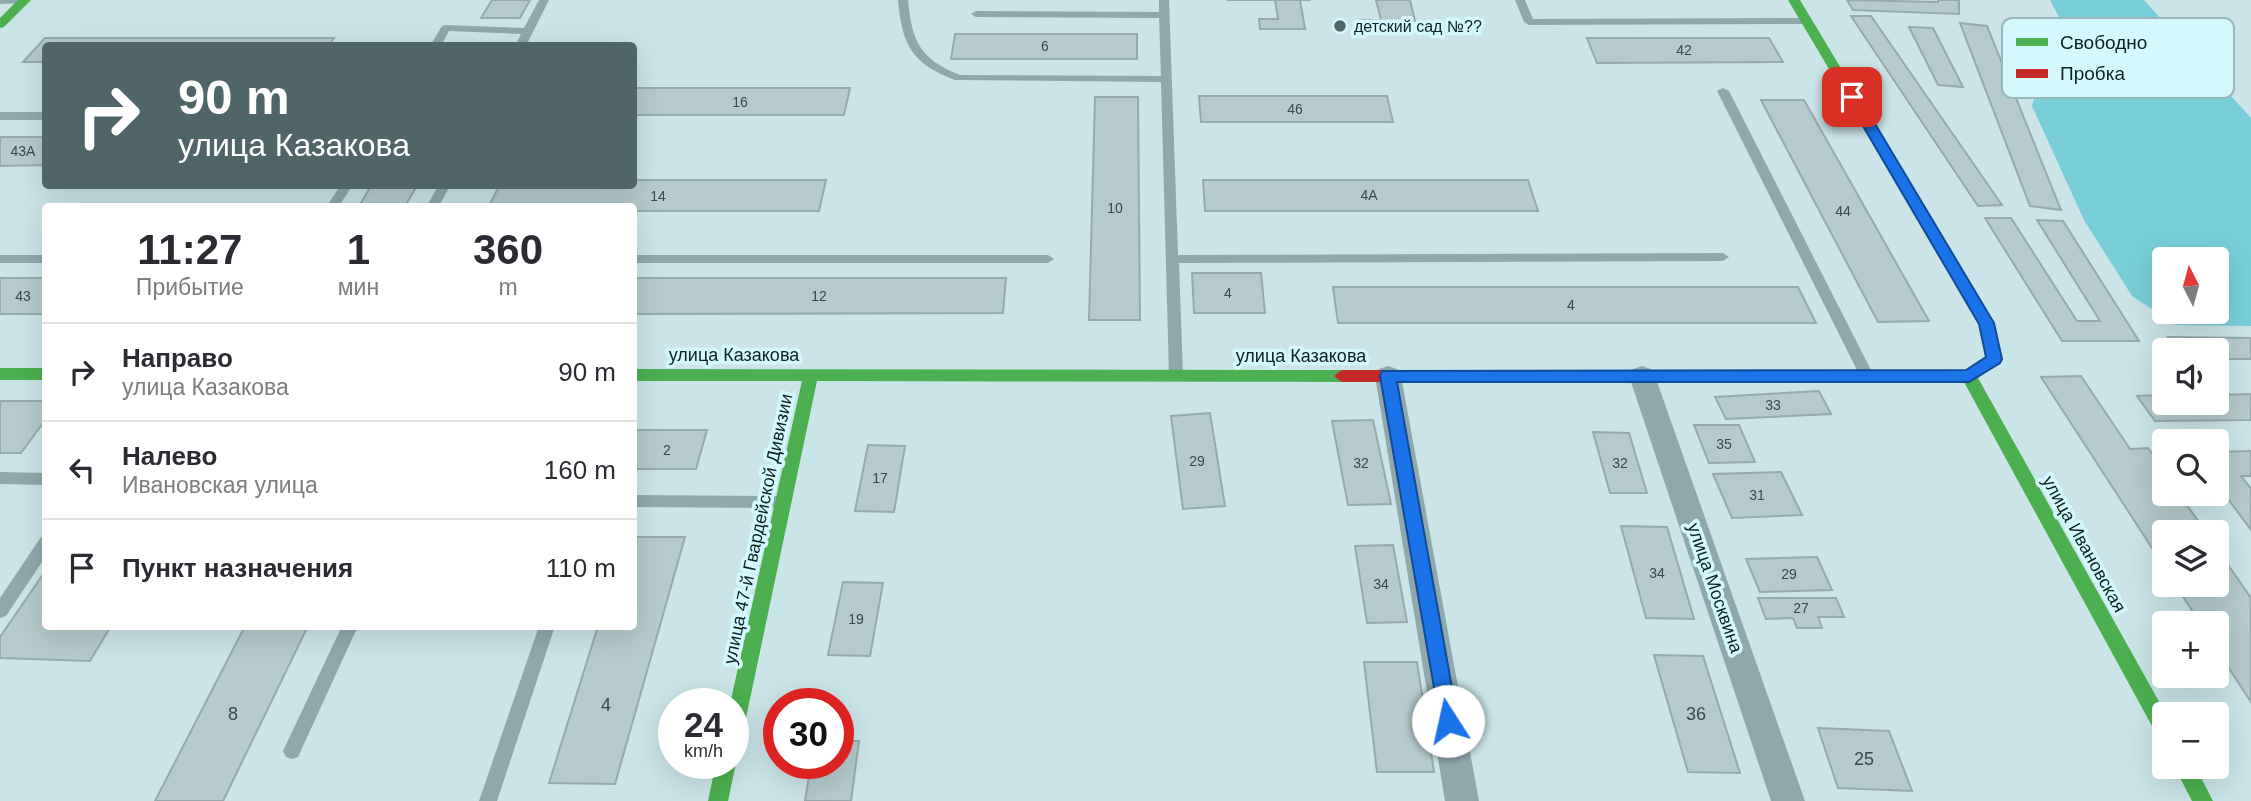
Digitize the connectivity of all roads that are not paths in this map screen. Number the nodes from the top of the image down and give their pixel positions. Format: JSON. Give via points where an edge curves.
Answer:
{"nodes":[{"id":1,"x":24,"y":0,"type":"edge"},
{"id":2,"x":544,"y":0,"type":"edge"},
{"id":3,"x":902,"y":0,"type":"edge"},
{"id":4,"x":1164,"y":0,"type":"edge"},
{"id":5,"x":1520,"y":0,"type":"edge"},
{"id":6,"x":1794,"y":0,"type":"edge"},
{"id":7,"x":0,"y":1,"type":"edge"},
{"id":8,"x":976,"y":14,"type":"dead end"},
{"id":9,"x":1165,"y":15,"type":"junction"},
{"id":10,"x":1807,"y":21,"type":"junction"},
{"id":11,"x":0,"y":24,"type":"edge"},
{"id":12,"x":528,"y":31,"type":"junction"},
{"id":13,"x":437,"y":42,"type":"edge"},
{"id":14,"x":522,"y":42,"type":"edge"},
{"id":15,"x":1167,"y":79,"type":"junction"},
{"id":16,"x":1723,"y":91,"type":"dead end"},
{"id":17,"x":0,"y":116,"type":"edge"},
{"id":18,"x":42,"y":116,"type":"edge"},
{"id":19,"x":1723,"y":257,"type":"dead end"},
{"id":20,"x":0,"y":259,"type":"edge"},
{"id":21,"x":42,"y":259,"type":"edge"},
{"id":22,"x":637,"y":259,"type":"edge"},
{"id":23,"x":1048,"y":259,"type":"dead end"},
{"id":24,"x":1172,"y":259,"type":"junction"},
{"id":25,"x":0,"y":374,"type":"edge"},
{"id":26,"x":42,"y":374,"type":"edge"},
{"id":27,"x":637,"y":374,"type":"edge"},
{"id":28,"x":811,"y":375,"type":"junction"},
{"id":29,"x":1175,"y":375,"type":"junction"},
{"id":30,"x":1388,"y":376,"type":"junction"},
{"id":31,"x":1642,"y":376,"type":"junction"},
{"id":32,"x":1867,"y":376,"type":"junction"},
{"id":33,"x":1969,"y":376,"type":"junction"},
{"id":34,"x":0,"y":478,"type":"edge"},
{"id":35,"x":42,"y":479,"type":"edge"},
{"id":36,"x":637,"y":501,"type":"edge"},
{"id":37,"x":784,"y":502,"type":"junction"},
{"id":38,"x":42,"y":548,"type":"edge"},
{"id":39,"x":0,"y":611,"type":"edge"},
{"id":40,"x":348,"y":630,"type":"edge"},
{"id":41,"x":546,"y":630,"type":"edge"},
{"id":42,"x":743,"y":688,"type":"edge"},
{"id":43,"x":2152,"y":707,"type":"edge"},
{"id":44,"x":292,"y":751,"type":"dead end"},
{"id":45,"x":723,"y":779,"type":"edge"},
{"id":46,"x":2191,"y":779,"type":"edge"},
{"id":47,"x":488,"y":801,"type":"edge"},
{"id":48,"x":718,"y":801,"type":"edge"},
{"id":49,"x":1462,"y":801,"type":"edge"},
{"id":50,"x":1788,"y":801,"type":"edge"},
{"id":51,"x":2203,"y":801,"type":"edge"}],
"edges":[{"from":1,"to":7,"type":"lane"},
{"from":1,"to":11,"type":"street"},
{"from":2,"to":12,"type":"lane"},
{"from":3,"to":15,"type":"lane","via":[[911,46],[934,69],[959,78]]},
{"from":4,"to":9,"type":"lane"},
{"from":5,"to":10,"type":"lane","via":[[1529,22]]},
{"from":6,"to":10,"type":"street"},
{"from":8,"to":9,"type":"lane"},
{"from":9,"to":15,"type":"lane"},
{"from":10,"to":33,"type":"street","via":[[1987,323],[1994,359]]},
{"from":12,"to":13,"type":"lane","via":[[446,28]]},
{"from":12,"to":14,"type":"lane"},
{"from":15,"to":24,"type":"lane"},
{"from":16,"to":32,"type":"lane"},
{"from":17,"to":18,"type":"lane"},
{"from":19,"to":24,"type":"lane"},
{"from":20,"to":21,"type":"lane"},
{"from":22,"to":23,"type":"lane"},
{"from":24,"to":29,"type":"lane"},
{"from":25,"to":26,"type":"street"},
{"from":27,"to":28,"type":"street","name":"улица Казакова"},
{"from":28,"to":29,"type":"street","name":"улица Казакова"},
{"from":28,"to":37,"type":"street","name":"улица 47-й Гвардейской Дивизии"},
{"from":29,"to":30,"type":"street","name":"улица Казакова"},
{"from":30,"to":31,"type":"street","name":"улица Казакова"},
{"from":30,"to":49,"type":"street"},
{"from":31,"to":32,"type":"street","name":"улица Казакова"},
{"from":31,"to":50,"type":"street","name":"улица Москвина"},
{"from":32,"to":33,"type":"street","name":"улица Казакова"},
{"from":33,"to":43,"type":"street","name":"улица Ивановская"},
{"from":34,"to":35,"type":"lane"},
{"from":36,"to":37,"type":"lane"},
{"from":37,"to":42,"type":"street","name":"улица 47-й Гвардейской Дивизии"},
{"from":38,"to":39,"type":"lane"},
{"from":40,"to":44,"type":"lane"},
{"from":41,"to":47,"type":"lane"},
{"from":45,"to":48,"type":"street"},
{"from":46,"to":51,"type":"street"}]}
